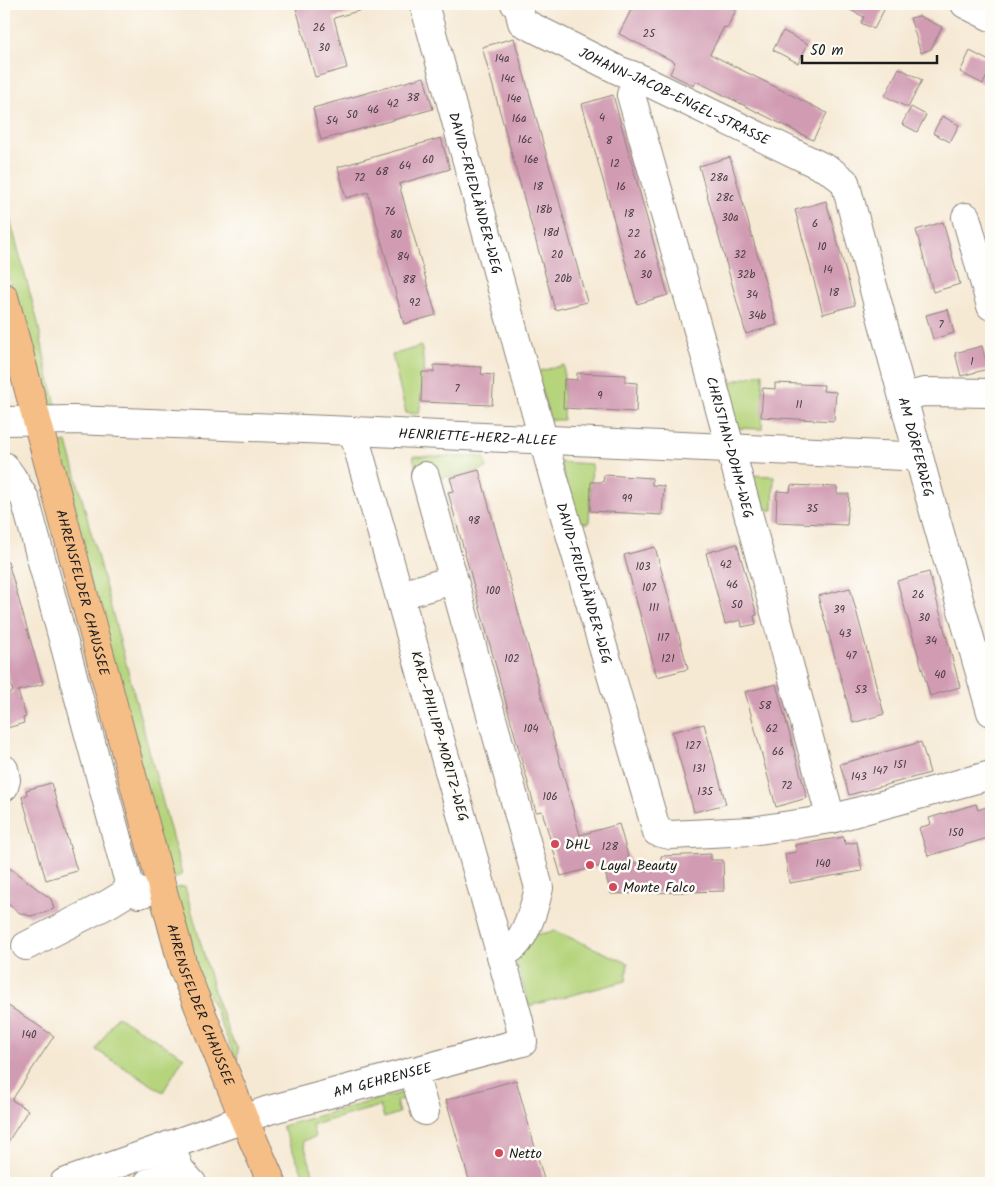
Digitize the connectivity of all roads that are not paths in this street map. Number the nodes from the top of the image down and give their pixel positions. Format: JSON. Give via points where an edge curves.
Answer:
{"nodes":[{"id":1,"x":424,"y":4,"type":"edge"},
{"id":2,"x":515,"y":4,"type":"edge"},
{"id":3,"x":965,"y":4,"type":"edge"},
{"id":4,"x":991,"y":17,"type":"edge"},
{"id":5,"x":637,"y":77,"type":"junction"},
{"id":6,"x":844,"y":182,"type":"joint"},
{"id":7,"x":966,"y":217,"type":"dead end"},
{"id":8,"x":983,"y":246,"type":"edge"},
{"id":9,"x":4,"y":297,"type":"edge"},
{"id":10,"x":991,"y":306,"type":"edge"},
{"id":11,"x":991,"y":393,"type":"edge"},
{"id":12,"x":903,"y":397,"type":"junction"},
{"id":13,"x":37,"y":421,"type":"junction"},
{"id":14,"x":4,"y":422,"type":"edge"},
{"id":15,"x":353,"y":431,"type":"junction"},
{"id":16,"x":543,"y":439,"type":"junction"},
{"id":17,"x":730,"y":448,"type":"junction"},
{"id":18,"x":918,"y":453,"type":"junction"},
{"id":19,"x":4,"y":466,"type":"edge"},
{"id":20,"x":425,"y":476,"type":"dead end"},
{"id":21,"x":453,"y":580,"type":"junction"},
{"id":22,"x":400,"y":595,"type":"junction"},
{"id":23,"x":991,"y":712,"type":"edge"},
{"id":24,"x":4,"y":768,"type":"edge"},
{"id":25,"x":991,"y":775,"type":"edge"},
{"id":26,"x":4,"y":787,"type":"edge"},
{"id":27,"x":831,"y":819,"type":"junction"},
{"id":28,"x":162,"y":888,"type":"junction"},
{"id":29,"x":131,"y":890,"type":"junction"},
{"id":30,"x":26,"y":946,"type":"dead end"},
{"id":31,"x":500,"y":952,"type":"junction"},
{"id":32,"x":523,"y":1042,"type":"joint"},
{"id":33,"x":413,"y":1071,"type":"junction"},
{"id":34,"x":425,"y":1111,"type":"dead end"},
{"id":35,"x":244,"y":1119,"type":"junction"},
{"id":36,"x":170,"y":1145,"type":"junction"},
{"id":37,"x":186,"y":1177,"type":"edge"},
{"id":38,"x":64,"y":1183,"type":"edge"},
{"id":39,"x":148,"y":1183,"type":"edge"},
{"id":40,"x":272,"y":1183,"type":"edge"}],
"edges":[{"from":1,"to":16,"type":"street","name":"DAVID-FRIEDLÄNDER-WEG"},
{"from":2,"to":5,"type":"street","name":"JOHANN-JACOB-ENGEL-STRASSE","via":[[522,22]]},
{"from":3,"to":4,"type":"street"},
{"from":5,"to":6,"type":"street","name":"JOHANN-JACOB-ENGEL-STRASSE","via":[[830,171]]},
{"from":5,"to":17,"type":"street","name":"CHRISTIAN-DOHM-WEG","via":[[631,95]]},
{"from":6,"to":12,"type":"street","name":"AM DÖRFERWEG"},
{"from":7,"to":8,"type":"street"},
{"from":8,"to":10,"type":"street"},
{"from":9,"to":13,"type":"main road","name":"AHRENSFELDER CHAUSSEE"},
{"from":11,"to":12,"type":"street","via":[[924,392]]},
{"from":12,"to":18,"type":"street","name":"AM DÖRFERWEG"},
{"from":13,"to":14,"type":"street","name":"HENRIETTE-HERZ-ALLEE"},
{"from":13,"to":15,"type":"street","name":"HENRIETTE-HERZ-ALLEE"},
{"from":13,"to":28,"type":"main road","name":"AHRENSFELDER CHAUSSEE"},
{"from":15,"to":16,"type":"street","name":"HENRIETTE-HERZ-ALLEE"},
{"from":15,"to":22,"type":"street","name":"KARL-PHILIPP-MORITZ-WEG"},
{"from":16,"to":17,"type":"street","name":"HENRIETTE-HERZ-ALLEE"},
{"from":16,"to":27,"type":"street","name":"DAVID-FRIEDLÄNDER-WEG","via":[[656,832],[670,835],[752,831]]},
{"from":17,"to":18,"type":"street","name":"HENRIETTE-HERZ-ALLEE","via":[[904,456]]},
{"from":17,"to":27,"type":"street","name":"CHRISTIAN-DOHM-WEG"},
{"from":18,"to":23,"type":"street","name":"AM DÖRFERWEG"},
{"from":19,"to":29,"type":"street","via":[[25,499]]},
{"from":20,"to":21,"type":"street"},
{"from":21,"to":22,"type":"street"},
{"from":21,"to":31,"type":"street","via":[[539,888],[522,936],[512,948]]},
{"from":22,"to":31,"type":"street","name":"KARL-PHILIPP-MORITZ-WEG"},
{"from":24,"to":26,"type":"street"},
{"from":25,"to":27,"type":"street","name":"DAVID-FRIEDLÄNDER-WEG"},
{"from":28,"to":29,"type":"street","via":[[139,894]]},
{"from":28,"to":35,"type":"main road","name":"AHRENSFELDER CHAUSSEE","via":[[184,970]]},
{"from":29,"to":30,"type":"street"},
{"from":31,"to":32,"type":"street","name":"KARL-PHILIPP-MORITZ-WEG"},
{"from":32,"to":33,"type":"street","name":"AM GEHRENSEE"},
{"from":33,"to":34,"type":"street"},
{"from":33,"to":35,"type":"street","name":"AM GEHRENSEE"},
{"from":35,"to":36,"type":"street"},
{"from":35,"to":40,"type":"main road","name":"AHRENSFELDER CHAUSSEE"},
{"from":36,"to":37,"type":"street"},
{"from":36,"to":38,"type":"street"},
{"from":37,"to":39,"type":"street"}]}
